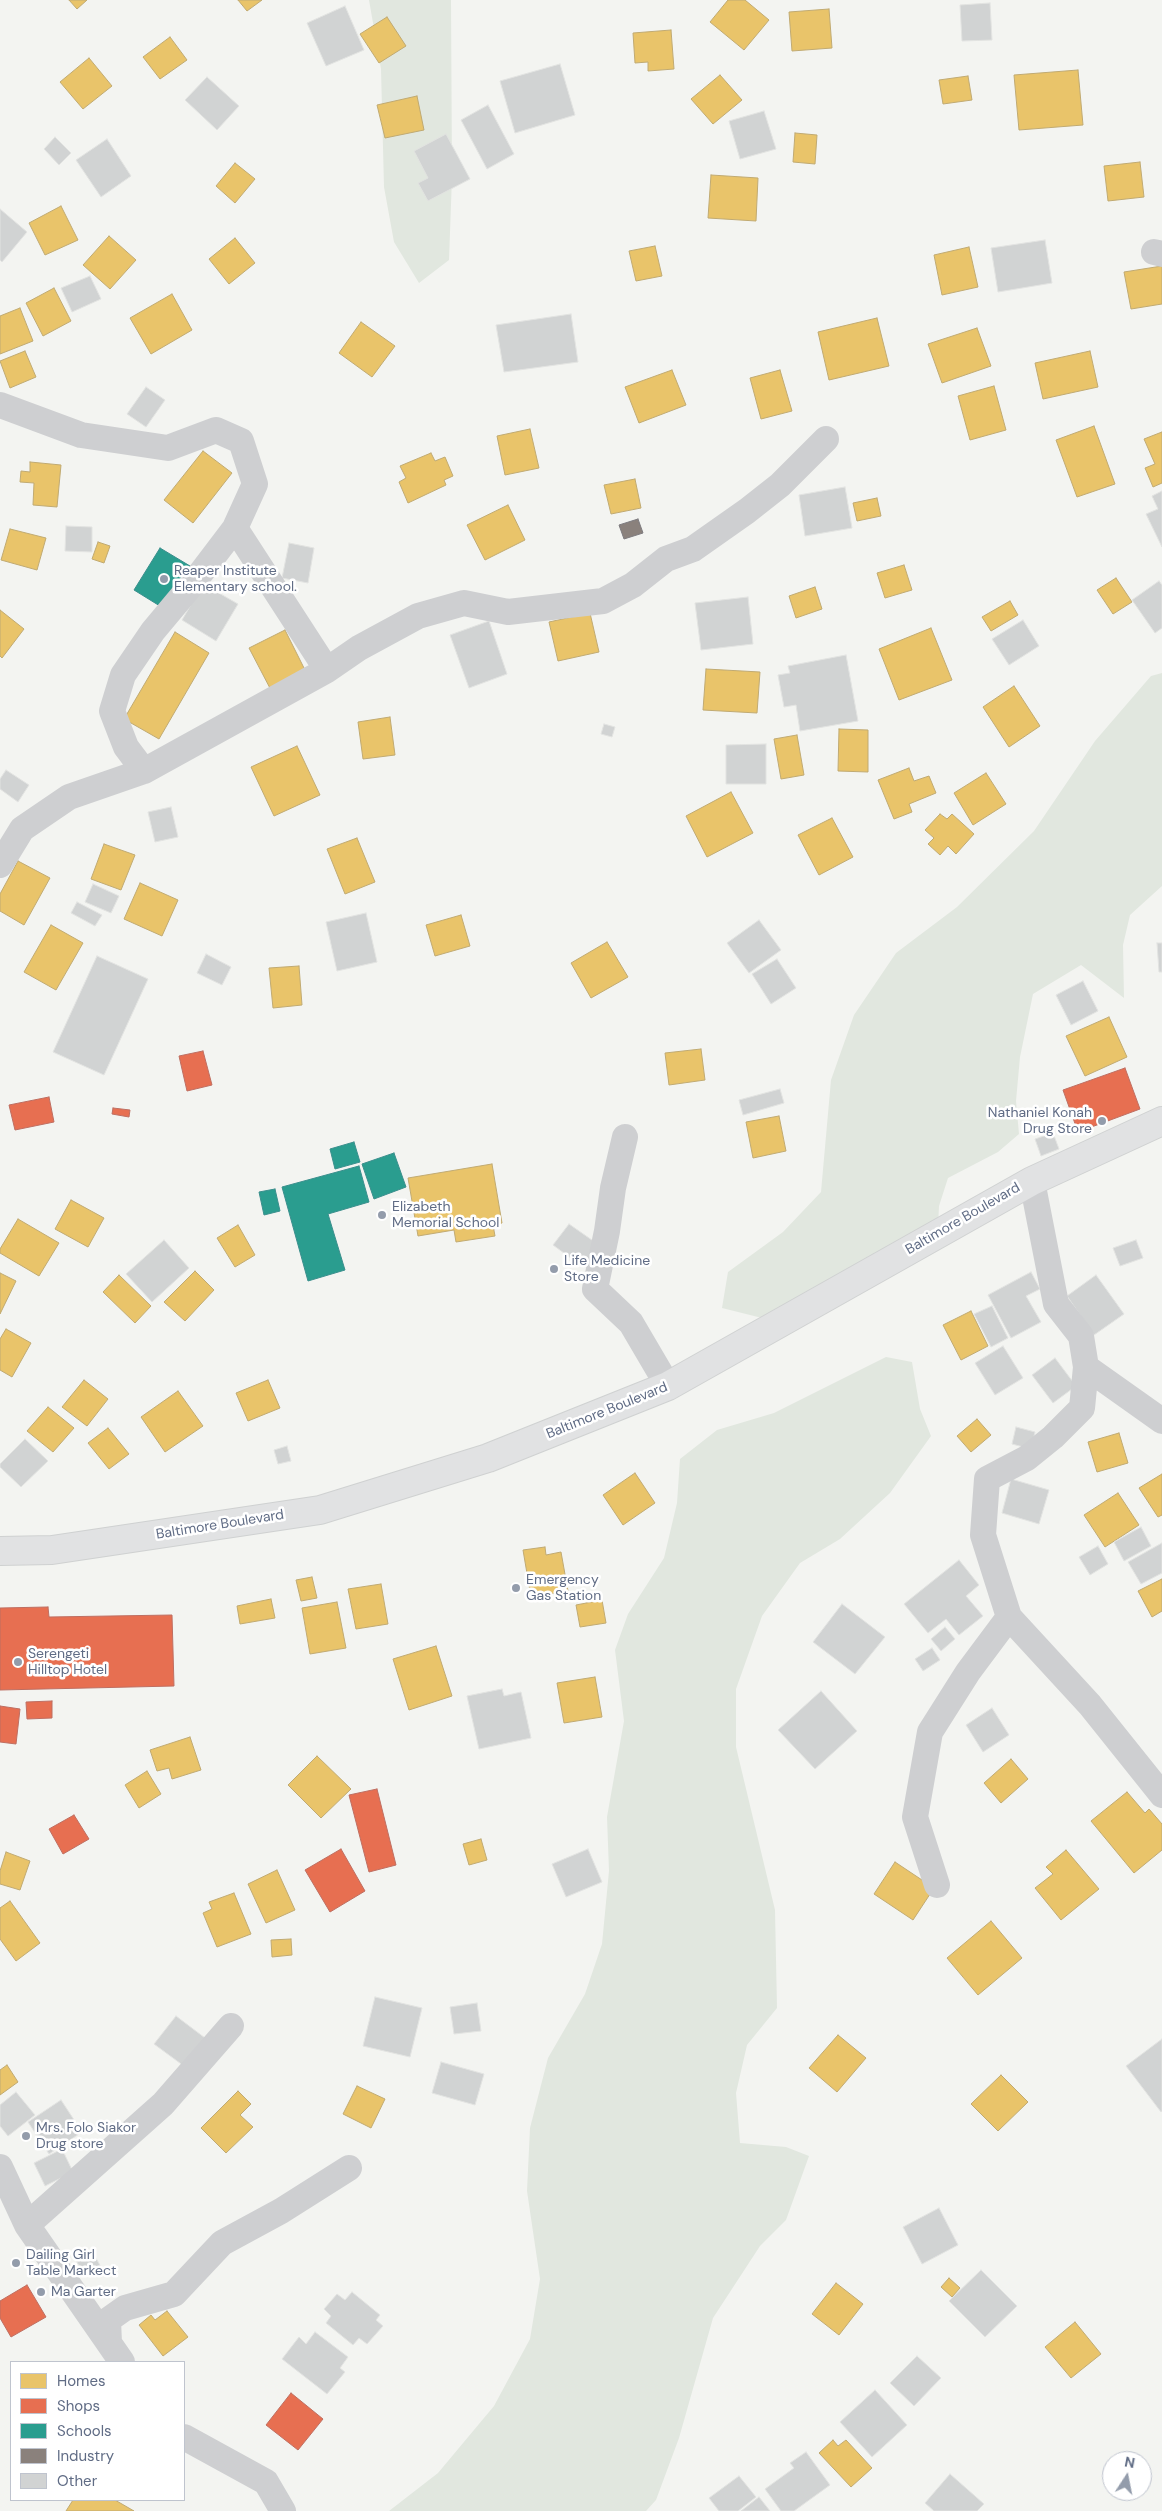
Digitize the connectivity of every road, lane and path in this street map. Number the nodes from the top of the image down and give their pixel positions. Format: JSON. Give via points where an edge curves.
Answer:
{"nodes":[{"id":1,"x":0,"y":405,"type":"edge"},
{"id":2,"x":826,"y":439,"type":"dead end"},
{"id":3,"x":234,"y":528,"type":"junction"},
{"id":4,"x":326,"y":670,"type":"junction"},
{"id":5,"x":144,"y":771,"type":"junction"},
{"id":6,"x":0,"y":865,"type":"edge"},
{"id":7,"x":1162,"y":1121,"type":"edge"},
{"id":8,"x":625,"y":1138,"type":"dead end"},
{"id":9,"x":1032,"y":1181,"type":"junction"},
{"id":10,"x":1086,"y":1367,"type":"junction"},
{"id":11,"x":668,"y":1386,"type":"junction"},
{"id":12,"x":1162,"y":1421,"type":"edge"},
{"id":13,"x":0,"y":1551,"type":"edge"},
{"id":14,"x":1008,"y":1617,"type":"junction"},
{"id":15,"x":1162,"y":1795,"type":"edge"},
{"id":16,"x":937,"y":1885,"type":"dead end"},
{"id":17,"x":231,"y":2026,"type":"dead end"},
{"id":18,"x":0,"y":2167,"type":"edge"},
{"id":19,"x":350,"y":2168,"type":"dead end"},
{"id":20,"x":27,"y":2225,"type":"junction"},
{"id":21,"x":115,"y":2353,"type":"edge"},
{"id":22,"x":185,"y":2438,"type":"edge"},
{"id":23,"x":283,"y":2511,"type":"edge"}],
"edges":[{"from":1,"to":3,"type":"street","via":[[91,436],[168,448],[216,430],[241,441],[254,484]]},
{"from":2,"to":4,"type":"street","via":[[780,485],[731,522],[693,549],[666,559],[633,585],[603,601],[508,612],[464,603],[418,616],[358,648]]},
{"from":3,"to":4,"type":"street"},
{"from":3,"to":5,"type":"street","via":[[153,631],[123,675],[112,711],[126,747]]},
{"from":4,"to":5,"type":"street"},
{"from":5,"to":6,"type":"street","via":[[69,796],[22,829]]},
{"from":7,"to":9,"type":"highway","name":"Baltimore Boulevard"},
{"from":8,"to":11,"type":"street","via":[[594,1289],[632,1323]]},
{"from":9,"to":10,"type":"street","via":[[1056,1304],[1082,1336]]},
{"from":9,"to":11,"type":"highway","name":"Baltimore Boulevard"},
{"from":10,"to":12,"type":"street"},
{"from":10,"to":14,"type":"street","via":[[1082,1408],[1027,1458],[987,1479],[983,1535]]},
{"from":11,"to":13,"type":"highway","name":"Baltimore Boulevard","via":[[488,1458],[320,1510],[52,1550]]},
{"from":14,"to":15,"type":"street","via":[[1090,1705]]},
{"from":14,"to":16,"type":"street","via":[[930,1732],[915,1817]]},
{"from":17,"to":20,"type":"street","via":[[163,2104]]},
{"from":18,"to":20,"type":"street"},
{"from":19,"to":21,"type":"street","via":[[222,2243],[174,2294],[125,2308],[108,2320]]},
{"from":20,"to":21,"type":"street"},
{"from":22,"to":23,"type":"street","via":[[266,2482]]}]}
